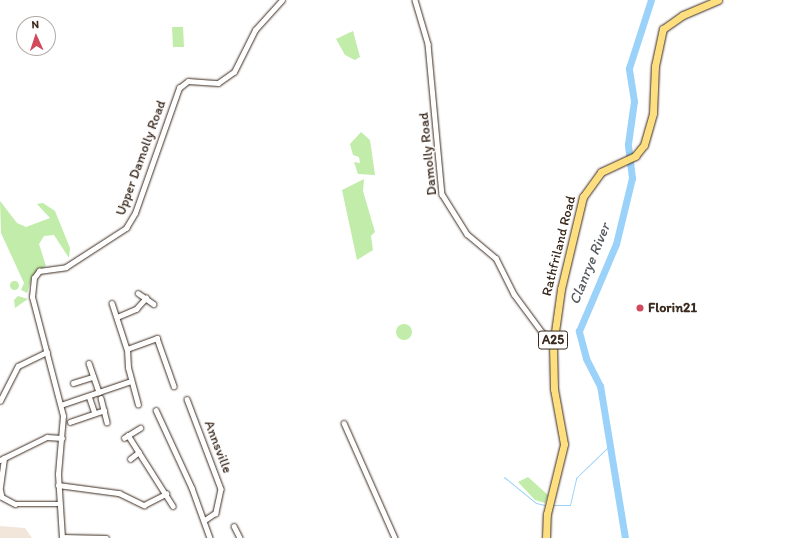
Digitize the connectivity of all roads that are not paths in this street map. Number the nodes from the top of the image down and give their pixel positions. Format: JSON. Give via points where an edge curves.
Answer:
{"nodes":[{"id":1,"x":282,"y":0,"type":"edge"},
{"id":2,"x":415,"y":0,"type":"edge"},
{"id":3,"x":718,"y":0,"type":"edge"},
{"id":4,"x":138,"y":293,"type":"dead end"},
{"id":5,"x":146,"y":298,"type":"junction"},
{"id":6,"x":112,"y":302,"type":"dead end"},
{"id":7,"x":154,"y":304,"type":"dead end"},
{"id":8,"x":117,"y":317,"type":"junction"},
{"id":9,"x":553,"y":340,"type":"junction"},
{"id":10,"x":127,"y":349,"type":"junction"},
{"id":11,"x":47,"y":352,"type":"junction"},
{"id":12,"x":89,"y":363,"type":"dead end"},
{"id":13,"x":93,"y":377,"type":"junction"},
{"id":14,"x":131,"y":381,"type":"junction"},
{"id":15,"x":74,"y":383,"type":"dead end"},
{"id":16,"x":174,"y":386,"type":"dead end"},
{"id":17,"x":99,"y":392,"type":"junction"},
{"id":18,"x":89,"y":396,"type":"junction"},
{"id":19,"x":101,"y":398,"type":"dead end"},
{"id":20,"x":0,"y":401,"type":"edge"},
{"id":21,"x":61,"y":405,"type":"junction"},
{"id":22,"x":138,"y":405,"type":"dead end"},
{"id":23,"x":183,"y":405,"type":"dead end"},
{"id":24,"x":104,"y":410,"type":"junction"},
{"id":25,"x":156,"y":410,"type":"dead end"},
{"id":26,"x":94,"y":414,"type":"junction"},
{"id":27,"x":70,"y":422,"type":"dead end"},
{"id":28,"x":107,"y":422,"type":"dead end"},
{"id":29,"x":344,"y":423,"type":"dead end"},
{"id":30,"x":140,"y":428,"type":"dead end"},
{"id":31,"x":62,"y":438,"type":"junction"},
{"id":32,"x":140,"y":452,"type":"junction"},
{"id":33,"x":2,"y":459,"type":"edge"},
{"id":34,"x":130,"y":459,"type":"dead end"},
{"id":35,"x":58,"y":485,"type":"junction"},
{"id":36,"x":0,"y":487,"type":"edge"},
{"id":37,"x":166,"y":494,"type":"junction"},
{"id":38,"x":58,"y":504,"type":"junction"},
{"id":39,"x":173,"y":506,"type":"dead end"},
{"id":40,"x":204,"y":521,"type":"junction"},
{"id":41,"x":234,"y":526,"type":"dead end"},
{"id":42,"x":62,"y":538,"type":"edge"},
{"id":43,"x":106,"y":538,"type":"edge"},
{"id":44,"x":210,"y":538,"type":"edge"},
{"id":45,"x":240,"y":538,"type":"edge"},
{"id":46,"x":395,"y":538,"type":"edge"},
{"id":47,"x":546,"y":538,"type":"edge"}],
"edges":[{"from":1,"to":11,"type":"street","name":"Upper Damolly Road","via":[[255,30],[234,72],[218,83],[188,81],[179,88],[135,213],[126,228],[66,267],[39,271],[34,278],[32,297]]},
{"from":2,"to":9,"type":"street","name":"Damolly Road","via":[[428,44],[442,194],[467,234],[496,258],[514,294],[542,332]]},
{"from":3,"to":9,"type":"main road","name":"Rathfriland Road","number":"A25","via":[[683,14],[663,29],[656,58],[653,113],[647,138],[637,154],[601,172],[583,197]]},
{"from":4,"to":5,"type":"street"},
{"from":5,"to":7,"type":"street"},
{"from":5,"to":8,"type":"street","via":[[136,309]]},
{"from":6,"to":8,"type":"street"},
{"from":8,"to":10,"type":"street"},
{"from":9,"to":47,"type":"main road","name":"Rathfriland Road","number":"A25","via":[[553,374],[564,444],[547,514]]},
{"from":10,"to":14,"type":"street"},
{"from":10,"to":16,"type":"street","via":[[157,338]]},
{"from":11,"to":20,"type":"street","via":[[18,366]]},
{"from":11,"to":21,"type":"street","name":"Upper Damolly Road"},
{"from":12,"to":13,"type":"street"},
{"from":13,"to":15,"type":"street"},
{"from":13,"to":17,"type":"street"},
{"from":14,"to":17,"type":"street"},
{"from":14,"to":22,"type":"street"},
{"from":17,"to":18,"type":"street"},
{"from":18,"to":21,"type":"street"},
{"from":18,"to":26,"type":"street"},
{"from":19,"to":24,"type":"street"},
{"from":21,"to":31,"type":"street","name":"Upper Damolly Road"},
{"from":23,"to":40,"type":"street","name":"Annsville","via":[[188,401],[221,489],[216,513]]},
{"from":24,"to":26,"type":"street"},
{"from":24,"to":28,"type":"street"},
{"from":25,"to":40,"type":"street"},
{"from":26,"to":27,"type":"street"},
{"from":29,"to":46,"type":"street"},
{"from":30,"to":32,"type":"street","via":[[126,436]]},
{"from":31,"to":33,"type":"street","via":[[47,437]]},
{"from":31,"to":35,"type":"street","name":"Upper Damolly Road"},
{"from":32,"to":34,"type":"street"},
{"from":32,"to":37,"type":"street"},
{"from":33,"to":36,"type":"street"},
{"from":35,"to":37,"type":"street","via":[[118,493],[144,505]]},
{"from":35,"to":38,"type":"street","name":"Upper Damolly Road"},
{"from":36,"to":38,"type":"street","via":[[2,497],[15,504]]},
{"from":37,"to":39,"type":"street"},
{"from":38,"to":42,"type":"street","name":"Upper Damolly Road"},
{"from":40,"to":44,"type":"street"},
{"from":41,"to":45,"type":"street"},
{"from":42,"to":43,"type":"street"}]}
